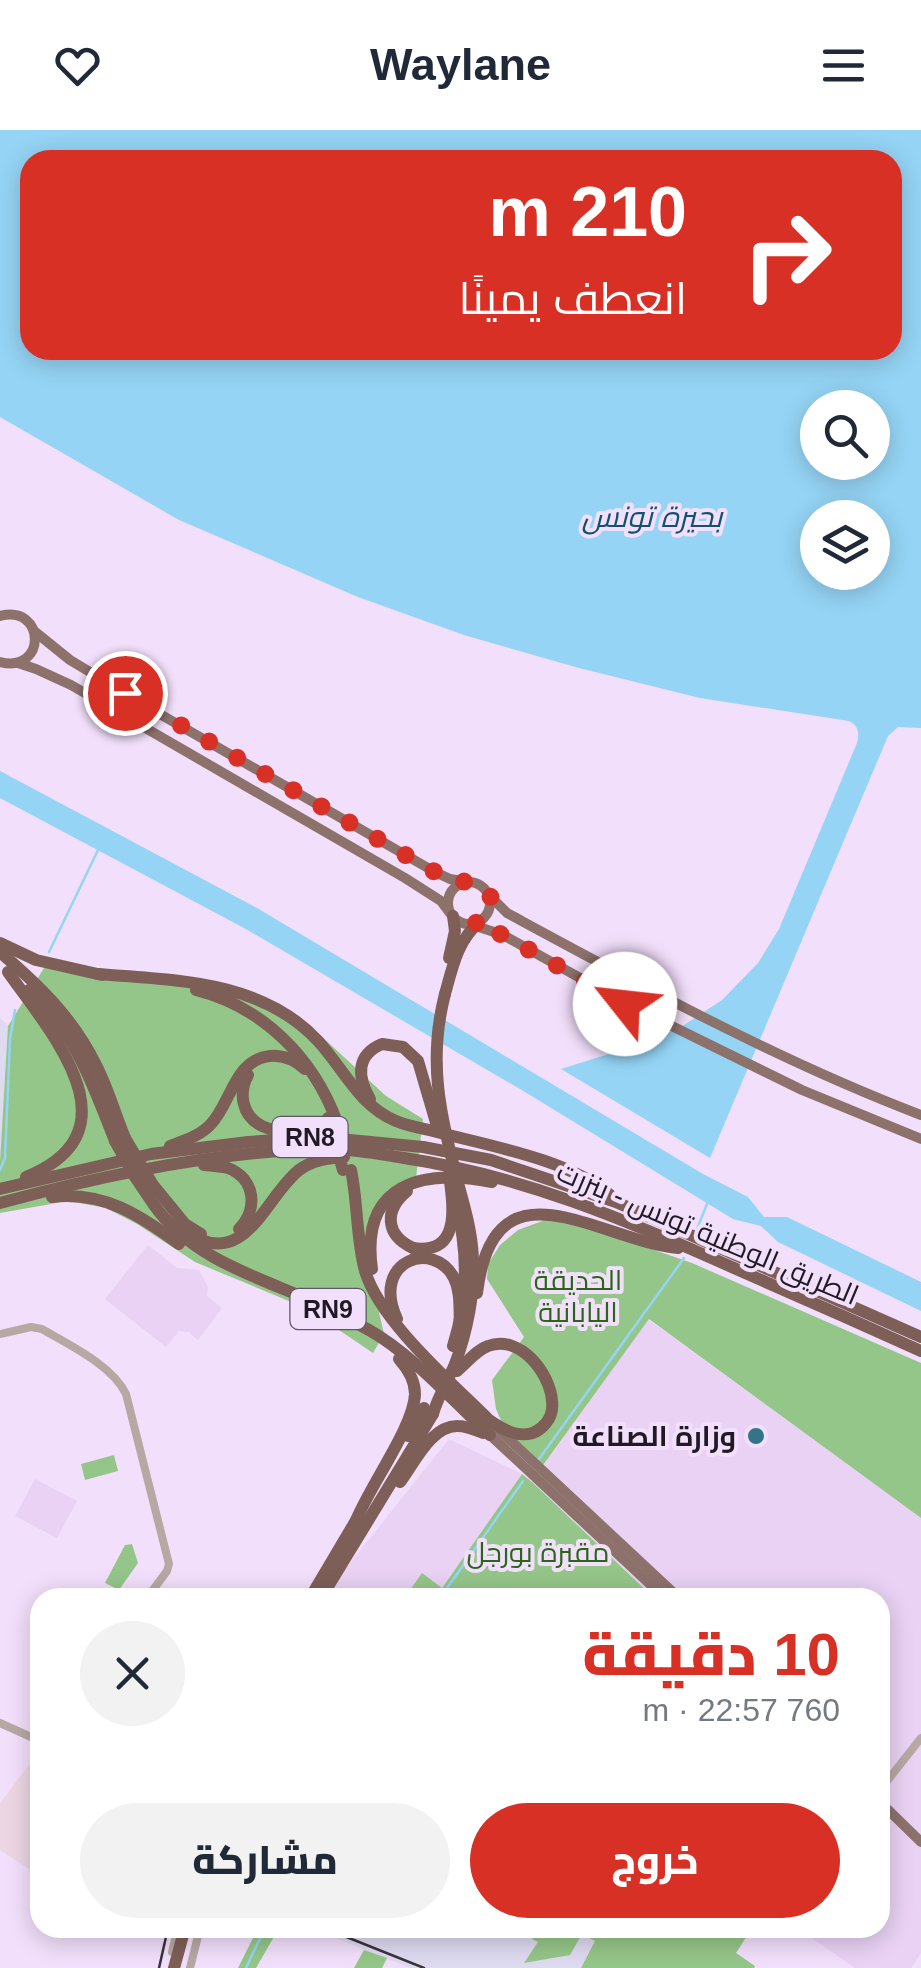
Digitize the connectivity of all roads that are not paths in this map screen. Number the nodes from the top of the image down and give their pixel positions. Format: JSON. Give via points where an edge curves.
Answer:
{"nodes":[{"id":1,"x":0,"y":615,"type":"edge"},
{"id":2,"x":34,"y":631,"type":"junction"},
{"id":3,"x":0,"y":662,"type":"edge"},
{"id":4,"x":18,"y":663,"type":"junction"},
{"id":5,"x":468,"y":882,"type":"junction"},
{"id":6,"x":489,"y":895,"type":"junction"},
{"id":7,"x":451,"y":914,"type":"junction"},
{"id":8,"x":476,"y":924,"type":"junction"},
{"id":9,"x":0,"y":943,"type":"edge"},
{"id":10,"x":0,"y":952,"type":"edge"},
{"id":11,"x":4,"y":969,"type":"edge"},
{"id":12,"x":98,"y":974,"type":"junction"},
{"id":13,"x":441,"y":992,"type":"junction"},
{"id":14,"x":376,"y":1109,"type":"junction"},
{"id":15,"x":921,"y":1115,"type":"edge"},
{"id":16,"x":332,"y":1118,"type":"junction"},
{"id":17,"x":437,"y":1126,"type":"junction"},
{"id":18,"x":318,"y":1137,"type":"junction"},
{"id":19,"x":120,"y":1139,"type":"junction"},
{"id":20,"x":921,"y":1140,"type":"edge"},
{"id":21,"x":150,"y":1154,"type":"junction"},
{"id":22,"x":384,"y":1155,"type":"junction"},
{"id":23,"x":166,"y":1166,"type":"junction"},
{"id":24,"x":347,"y":1170,"type":"junction"},
{"id":25,"x":444,"y":1175,"type":"junction"},
{"id":26,"x":0,"y":1188,"type":"edge"},
{"id":27,"x":549,"y":1193,"type":"junction"},
{"id":28,"x":616,"y":1202,"type":"junction"},
{"id":29,"x":0,"y":1204,"type":"edge"},
{"id":30,"x":154,"y":1205,"type":"junction"},
{"id":31,"x":690,"y":1248,"type":"junction"},
{"id":32,"x":412,"y":1254,"type":"junction"},
{"id":33,"x":272,"y":1285,"type":"junction"},
{"id":34,"x":384,"y":1310,"type":"junction"},
{"id":35,"x":346,"y":1318,"type":"junction"},
{"id":36,"x":460,"y":1325,"type":"junction"},
{"id":37,"x":404,"y":1333,"type":"junction"},
{"id":38,"x":0,"y":1334,"type":"edge"},
{"id":39,"x":921,"y":1337,"type":"edge"},
{"id":40,"x":921,"y":1351,"type":"edge"},
{"id":41,"x":456,"y":1373,"type":"junction"},
{"id":42,"x":439,"y":1388,"type":"junction"},
{"id":43,"x":429,"y":1411,"type":"junction"},
{"id":44,"x":489,"y":1428,"type":"junction"},
{"id":45,"x":377,"y":1506,"type":"junction"},
{"id":46,"x":355,"y":1523,"type":"junction"},
{"id":47,"x":154,"y":1588,"type":"edge"},
{"id":48,"x":316,"y":1588,"type":"edge"},
{"id":49,"x":327,"y":1588,"type":"edge"},
{"id":50,"x":654,"y":1588,"type":"edge"},
{"id":51,"x":668,"y":1588,"type":"edge"},
{"id":52,"x":0,"y":1723,"type":"edge"},
{"id":53,"x":30,"y":1736,"type":"edge"},
{"id":54,"x":921,"y":1738,"type":"edge"},
{"id":55,"x":890,"y":1777,"type":"edge"},
{"id":56,"x":890,"y":1812,"type":"edge"},
{"id":57,"x":921,"y":1842,"type":"edge"},
{"id":58,"x":179,"y":1938,"type":"edge"},
{"id":59,"x":194,"y":1938,"type":"edge"},
{"id":60,"x":171,"y":1968,"type":"edge"},
{"id":61,"x":187,"y":1968,"type":"edge"}],
"edges":[{"from":1,"to":2,"type":"main road","via":[[20,616]]},
{"from":2,"to":4,"type":"main road","via":[[30,654]]},
{"from":2,"to":5,"type":"main road","via":[[70,660],[203,739],[435,872]]},
{"from":3,"to":4,"type":"main road"},
{"from":4,"to":7,"type":"main road","via":[[70,686],[404,878]]},
{"from":5,"to":6,"type":"main road"},
{"from":5,"to":7,"type":"main road","via":[[451,892]]},
{"from":6,"to":8,"type":"main road","via":[[488,914]]},
{"from":6,"to":15,"type":"main road","via":[[507,913],[677,1004]]},
{"from":7,"to":8,"type":"main road"},
{"from":7,"to":13,"type":"highway","via":[[455,931]]},
{"from":8,"to":13,"type":"highway"},
{"from":8,"to":20,"type":"main road","via":[[802,1090]]},
{"from":9,"to":12,"type":"highway","number":"RN9","via":[[36,960]]},
{"from":10,"to":19,"type":"highway","number":"RN9","via":[[76,1030],[98,1068]]},
{"from":11,"to":19,"type":"highway","number":"RN9","via":[[43,1004],[77,1049]]},
{"from":11,"to":26,"type":"highway","number":"RN9","via":[[66,1054],[81,1110],[62,1156]]},
{"from":12,"to":14,"type":"highway","via":[[208,985],[268,1005],[314,1036]]},
{"from":12,"to":16,"type":"highway","number":"RN9","via":[[200,991],[257,1017],[313,1072]]},
{"from":13,"to":17,"type":"highway","bridge":true,"via":[[428,1065]]},
{"from":13,"to":43,"type":"highway","bridge":true,"via":[[436,1082],[474,1263],[463,1338]]},
{"from":14,"to":17,"type":"highway","via":[[360,1073],[376,1046],[396,1044],[421,1068]]},
{"from":14,"to":28,"type":"highway","via":[[410,1126],[577,1174]]},
{"from":16,"to":18,"type":"highway","number":"RN9","via":[[309,1081],[286,1064],[270,1062],[248,1074],[242,1099],[263,1127]]},
{"from":16,"to":21,"type":"highway","number":"RN9","via":[[304,1067],[280,1056],[262,1057],[240,1074],[207,1129]]},
{"from":16,"to":24,"type":"highway","number":"RN9","bridge":true},
{"from":17,"to":25,"type":"highway","bridge":true},
{"from":18,"to":21,"type":"highway","name":"الطريق الوطنية تونس - بنزرت","number":"RN8"},
{"from":18,"to":28,"type":"highway","name":"الطريق الوطنية تونس - بنزرت","number":"RN8","via":[[466,1154]]},
{"from":19,"to":23,"type":"highway","number":"RN9","bridge":true,"via":[[186,1224],[211,1236],[246,1222],[251,1193],[237,1173],[218,1166]]},
{"from":19,"to":30,"type":"highway","number":"RN9","bridge":true},
{"from":21,"to":26,"type":"highway","name":"الطريق الوطنية تونس - بنزرت","number":"RN8"},
{"from":22,"to":23,"type":"highway","name":"الطريق الوطنية تونس - بنزرت","number":"RN8","via":[[287,1151]]},
{"from":22,"to":27,"type":"highway","name":"الطريق الوطنية تونس - بنزرت","number":"RN8","via":[[450,1164]]},
{"from":22,"to":30,"type":"highway","number":"RN9","via":[[333,1158],[302,1168],[249,1230],[224,1242],[197,1239]]},
{"from":23,"to":29,"type":"highway","name":"الطريق الوطنية تونس - بنزرت","number":"RN8"},
{"from":24,"to":34,"type":"highway","number":"RN9","via":[[364,1268]]},
{"from":24,"to":42,"type":"highway","number":"RN9","via":[[363,1286],[381,1319]]},
{"from":25,"to":27,"type":"highway"},
{"from":25,"to":32,"type":"highway","bridge":true,"via":[[453,1216],[447,1236]]},
{"from":25,"to":32,"type":"highway","via":[[412,1187],[392,1210],[393,1230]]},
{"from":25,"to":34,"type":"highway","via":[[395,1192],[373,1222],[370,1254]]},
{"from":25,"to":36,"type":"highway","bridge":true,"via":[[466,1254]]},
{"from":27,"to":31,"type":"highway","name":"الطريق الوطنية تونس - بنزرت","number":"RN8"},
{"from":28,"to":39,"type":"highway","name":"الطريق الوطنية تونس - بنزرت","number":"RN8"},
{"from":29,"to":33,"type":"highway","via":[[58,1196],[109,1202],[209,1262]]},
{"from":30,"to":33,"type":"highway","number":"RN9","via":[[191,1244]]},
{"from":31,"to":40,"type":"highway","name":"الطريق الوطنية تونس - بنزرت","number":"RN8"},
{"from":31,"to":41,"type":"highway","via":[[656,1245],[557,1214],[513,1221],[485,1252]]},
{"from":32,"to":36,"type":"highway","via":[[448,1270],[458,1289]]},
{"from":32,"to":37,"type":"highway","via":[[389,1290]]},
{"from":33,"to":35,"type":"highway","number":"RN9"},
{"from":34,"to":37,"type":"highway","number":"RN9"},
{"from":35,"to":42,"type":"highway","number":"RN9","via":[[384,1339]]},
{"from":35,"to":46,"type":"highway","via":[[397,1356],[415,1389],[406,1423]]},
{"from":36,"to":43,"type":"highway"},
{"from":37,"to":44,"type":"highway","number":"RN9"},
{"from":38,"to":47,"type":"street","via":[[36,1327],[115,1376],[126,1394],[169,1564]]},
{"from":41,"to":43,"type":"highway","bridge":true},
{"from":41,"to":44,"type":"highway","via":[[494,1344],[519,1349],[538,1367],[552,1397],[548,1420],[523,1435]]},
{"from":42,"to":44,"type":"highway","number":"RN9"},
{"from":43,"to":45,"type":"highway"},
{"from":43,"to":46,"type":"highway"},
{"from":44,"to":45,"type":"highway","via":[[442,1430]]},
{"from":44,"to":50,"type":"main road"},
{"from":44,"to":51,"type":"main road"},
{"from":45,"to":49,"type":"highway"},
{"from":46,"to":48,"type":"highway"},
{"from":52,"to":53,"type":"street"},
{"from":54,"to":55,"type":"street"},
{"from":56,"to":57,"type":"main road"},
{"from":58,"to":60,"type":"highway"},
{"from":59,"to":61,"type":"highway"}]}
